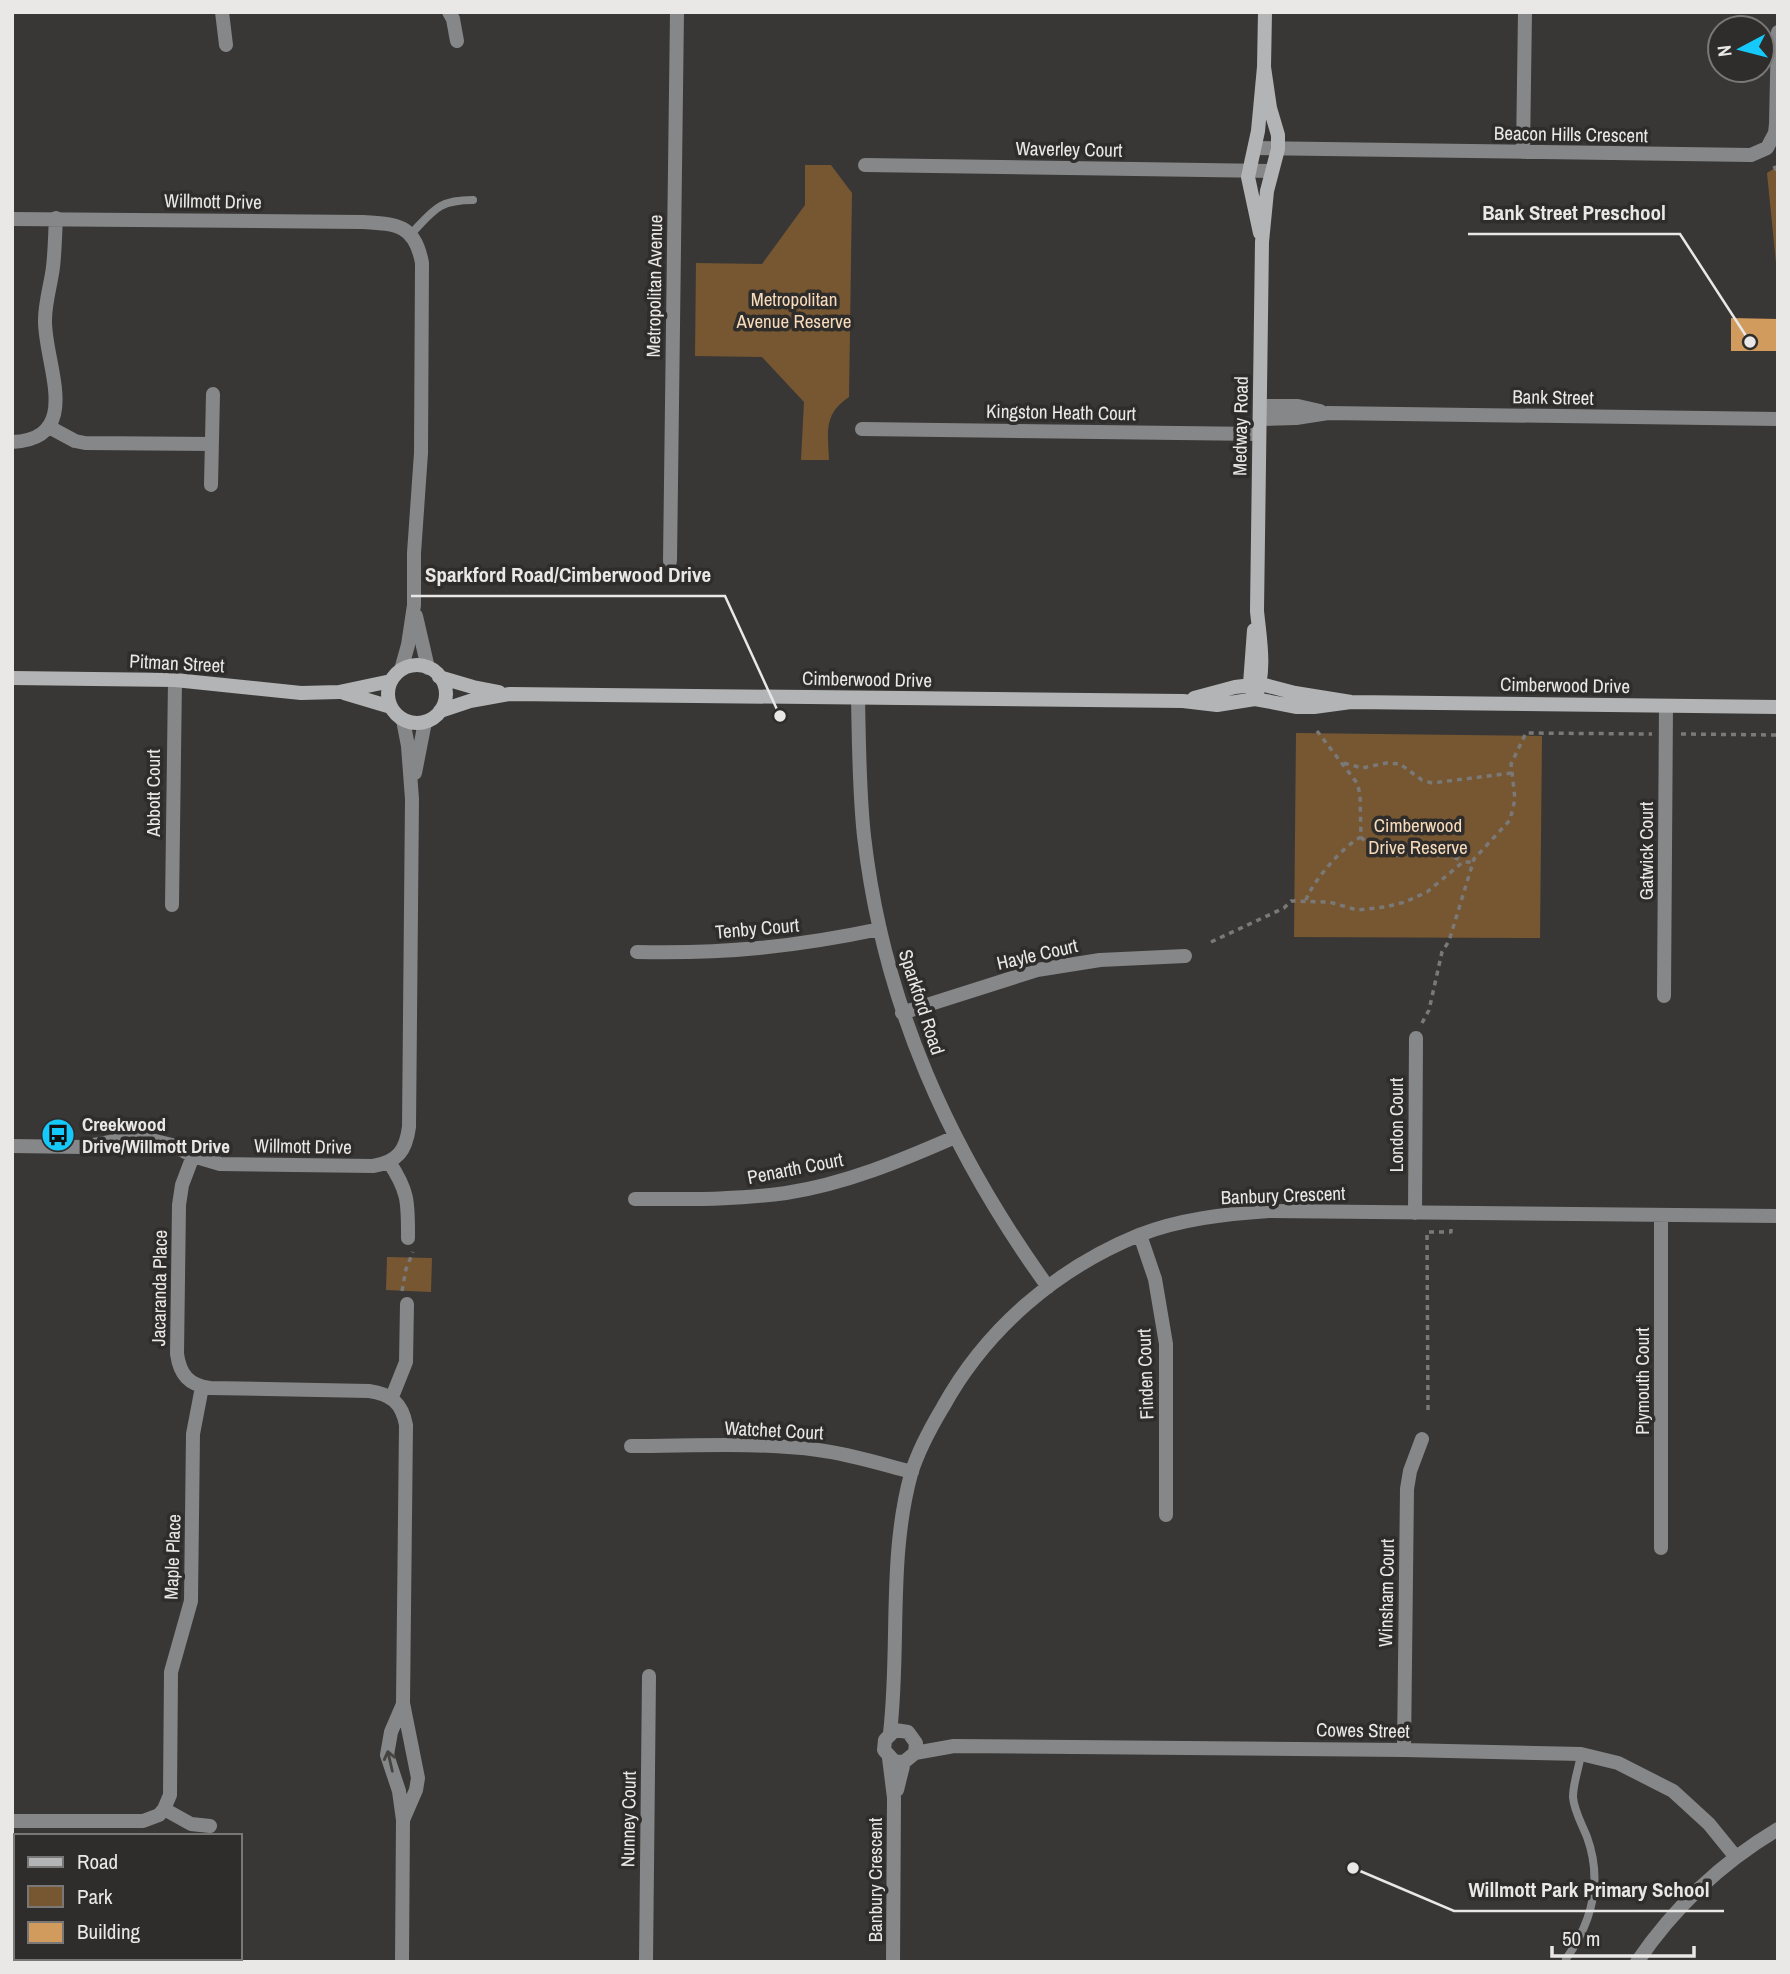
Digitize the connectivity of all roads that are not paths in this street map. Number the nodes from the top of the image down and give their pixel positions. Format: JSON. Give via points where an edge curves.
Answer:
{"nodes":[{"id":1,"x":222,"y":12,"type":"edge"},
{"id":2,"x":449,"y":12,"type":"edge"},
{"id":3,"x":677,"y":12,"type":"edge"},
{"id":4,"x":1265,"y":12,"type":"edge"},
{"id":5,"x":1525,"y":12,"type":"edge"},
{"id":6,"x":1778,"y":33,"type":"edge"},
{"id":7,"x":457,"y":41,"type":"dead end"},
{"id":8,"x":226,"y":45,"type":"dead end"},
{"id":9,"x":1264,"y":67,"type":"junction"},
{"id":10,"x":1255,"y":148,"type":"junction"},
{"id":11,"x":1278,"y":149,"type":"junction"},
{"id":12,"x":1523,"y":152,"type":"junction"},
{"id":13,"x":865,"y":165,"type":"dead end"},
{"id":14,"x":1249,"y":171,"type":"junction"},
{"id":15,"x":1271,"y":171,"type":"junction"},
{"id":16,"x":473,"y":200,"type":"dead end"},
{"id":17,"x":56,"y":218,"type":"junction"},
{"id":18,"x":12,"y":219,"type":"edge"},
{"id":19,"x":411,"y":234,"type":"junction"},
{"id":20,"x":1262,"y":242,"type":"junction"},
{"id":21,"x":213,"y":394,"type":"dead end"},
{"id":22,"x":1260,"y":412,"type":"junction"},
{"id":23,"x":1778,"y":419,"type":"edge"},
{"id":24,"x":49,"y":427,"type":"junction"},
{"id":25,"x":862,"y":429,"type":"dead end"},
{"id":26,"x":1259,"y":434,"type":"junction"},
{"id":27,"x":12,"y":442,"type":"edge"},
{"id":28,"x":212,"y":444,"type":"junction"},
{"id":29,"x":211,"y":485,"type":"dead end"},
{"id":30,"x":670,"y":561,"type":"dead end"},
{"id":31,"x":414,"y":605,"type":"junction"},
{"id":32,"x":433,"y":672,"type":"junction"},
{"id":33,"x":396,"y":676,"type":"junction"},
{"id":34,"x":12,"y":678,"type":"edge"},
{"id":35,"x":175,"y":680,"type":"junction"},
{"id":36,"x":1255,"y":684,"type":"junction"},
{"id":37,"x":339,"y":692,"type":"junction"},
{"id":38,"x":510,"y":694,"type":"junction"},
{"id":39,"x":858,"y":698,"type":"junction"},
{"id":40,"x":1255,"y":699,"type":"junction"},
{"id":41,"x":1183,"y":701,"type":"junction"},
{"id":42,"x":1351,"y":702,"type":"junction"},
{"id":43,"x":1666,"y":706,"type":"junction"},
{"id":44,"x":391,"y":707,"type":"junction"},
{"id":45,"x":1778,"y":707,"type":"edge"},
{"id":46,"x":440,"y":711,"type":"junction"},
{"id":47,"x":403,"y":720,"type":"junction"},
{"id":48,"x":425,"y":722,"type":"junction"},
{"id":49,"x":412,"y":799,"type":"junction"},
{"id":50,"x":172,"y":905,"type":"dead end"},
{"id":51,"x":880,"y":929,"type":"junction"},
{"id":52,"x":636,"y":952,"type":"dead end"},
{"id":53,"x":1185,"y":956,"type":"dead end"},
{"id":54,"x":1664,"y":996,"type":"dead end"},
{"id":55,"x":902,"y":1013,"type":"junction"},
{"id":56,"x":1416,"y":1038,"type":"road end"},
{"id":57,"x":954,"y":1137,"type":"junction"},
{"id":58,"x":12,"y":1146,"type":"edge"},
{"id":59,"x":193,"y":1156,"type":"junction"},
{"id":60,"x":389,"y":1162,"type":"junction"},
{"id":61,"x":635,"y":1199,"type":"dead end"},
{"id":62,"x":1415,"y":1213,"type":"junction"},
{"id":63,"x":1661,"y":1214,"type":"junction"},
{"id":64,"x":1778,"y":1216,"type":"edge"},
{"id":65,"x":1140,"y":1235,"type":"junction"},
{"id":66,"x":408,"y":1238,"type":"road end"},
{"id":67,"x":1048,"y":1287,"type":"junction"},
{"id":68,"x":407,"y":1304,"type":"road end"},
{"id":69,"x":202,"y":1387,"type":"junction"},
{"id":70,"x":392,"y":1397,"type":"junction"},
{"id":71,"x":1422,"y":1439,"type":"dead end"},
{"id":72,"x":631,"y":1446,"type":"dead end"},
{"id":73,"x":912,"y":1472,"type":"junction"},
{"id":74,"x":1166,"y":1514,"type":"dead end"},
{"id":75,"x":1661,"y":1548,"type":"dead end"},
{"id":76,"x":649,"y":1676,"type":"dead end"},
{"id":77,"x":403,"y":1703,"type":"junction"},
{"id":78,"x":905,"y":1743,"type":"junction"},
{"id":79,"x":1404,"y":1750,"type":"junction"},
{"id":80,"x":1581,"y":1754,"type":"junction"},
{"id":81,"x":890,"y":1758,"type":"junction"},
{"id":82,"x":894,"y":1798,"type":"junction"},
{"id":83,"x":164,"y":1809,"type":"junction"},
{"id":84,"x":403,"y":1820,"type":"junction"},
{"id":85,"x":12,"y":1821,"type":"edge"},
{"id":86,"x":210,"y":1826,"type":"dead end"},
{"id":87,"x":1778,"y":1829,"type":"edge"},
{"id":88,"x":1735,"y":1856,"type":"junction"},
{"id":89,"x":1566,"y":1959,"type":"dead end"},
{"id":90,"x":401,"y":1962,"type":"edge"},
{"id":91,"x":646,"y":1962,"type":"edge"},
{"id":92,"x":893,"y":1962,"type":"edge"},
{"id":93,"x":1637,"y":1962,"type":"edge"}],
"edges":[{"from":1,"to":8,"type":"street"},
{"from":2,"to":7,"type":"street"},
{"from":3,"to":30,"type":"street","name":"Metropolitan Avenue"},
{"from":4,"to":9,"type":"street","name":"Medway Road"},
{"from":5,"to":12,"type":"street"},
{"from":6,"to":12,"type":"street","name":"Beacon Hills Crescent","via":[[1775,133],[1760,153]]},
{"from":9,"to":10,"type":"street","name":"Medway Road"},
{"from":9,"to":11,"type":"street","name":"Medway Road"},
{"from":10,"to":11,"type":"street","name":"Beacon Hills Crescent"},
{"from":10,"to":14,"type":"street","name":"Medway Road"},
{"from":11,"to":12,"type":"street","name":"Beacon Hills Crescent"},
{"from":11,"to":15,"type":"street","name":"Medway Road"},
{"from":13,"to":14,"type":"street","name":"Waverley Court"},
{"from":14,"to":15,"type":"street","name":"Waverley Court"},
{"from":14,"to":20,"type":"street","name":"Medway Road"},
{"from":15,"to":20,"type":"street","name":"Medway Road"},
{"from":16,"to":19,"type":"lane","via":[[443,204]]},
{"from":17,"to":18,"type":"street","name":"Willmott Drive"},
{"from":17,"to":19,"type":"street","name":"Willmott Drive","via":[[363,222],[393,224]]},
{"from":17,"to":24,"type":"street","via":[[44,323],[54,374],[55,407]]},
{"from":19,"to":31,"type":"street","via":[[422,263]]},
{"from":20,"to":22,"type":"street","name":"Medway Road"},
{"from":21,"to":28,"type":"street"},
{"from":22,"to":23,"type":"street","name":"Bank Street","via":[[1296,418],[1328,413]]},
{"from":22,"to":26,"type":"street","name":"Medway Road"},
{"from":24,"to":27,"type":"street","via":[[34,440]]},
{"from":24,"to":28,"type":"street","via":[[85,443]]},
{"from":25,"to":26,"type":"street","name":"Kingston Heath Court"},
{"from":26,"to":36,"type":"street","name":"Medway Road","via":[[1257,611],[1263,662]]},
{"from":28,"to":29,"type":"street"},
{"from":31,"to":32,"type":"street"},
{"from":31,"to":33,"type":"street","via":[[408,645]]},
{"from":32,"to":33,"type":"street","via":[[410,666]]},
{"from":32,"to":38,"type":"street","name":"Cimberwood Drive"},
{"from":32,"to":46,"type":"street","via":[[445,694]]},
{"from":33,"to":37,"type":"street","name":"Pitman Street"},
{"from":33,"to":44,"type":"street","via":[[388,698]]},
{"from":34,"to":35,"type":"street","name":"Pitman Street"},
{"from":35,"to":37,"type":"street","name":"Pitman Street","via":[[278,692]]},
{"from":35,"to":50,"type":"street","name":"Abbott Court"},
{"from":36,"to":40,"type":"street","name":"Medway Road"},
{"from":36,"to":41,"type":"street","name":"Cimberwood Drive"},
{"from":36,"to":42,"type":"street","name":"Cimberwood Drive"},
{"from":37,"to":44,"type":"street","name":"Pitman Street"},
{"from":38,"to":39,"type":"street","name":"Cimberwood Drive"},
{"from":38,"to":46,"type":"street","name":"Cimberwood Drive"},
{"from":39,"to":41,"type":"street","name":"Cimberwood Drive"},
{"from":39,"to":51,"type":"street","name":"Sparkford Road","via":[[864,835]]},
{"from":40,"to":41,"type":"street","name":"Cimberwood Drive","via":[[1217,705]]},
{"from":40,"to":42,"type":"street","name":"Cimberwood Drive","via":[[1297,707]]},
{"from":42,"to":43,"type":"street","name":"Cimberwood Drive"},
{"from":43,"to":45,"type":"street","name":"Cimberwood Drive"},
{"from":43,"to":54,"type":"street","name":"Gatwick Court"},
{"from":44,"to":47,"type":"street"},
{"from":46,"to":48,"type":"street"},
{"from":47,"to":48,"type":"street"},
{"from":47,"to":49,"type":"street"},
{"from":48,"to":49,"type":"street"},
{"from":49,"to":60,"type":"street","via":[[409,1127],[405,1149]]},
{"from":51,"to":52,"type":"street","name":"Tenby Court","via":[[761,949]]},
{"from":51,"to":55,"type":"street","name":"Sparkford Road"},
{"from":53,"to":55,"type":"street","name":"Hayle Court","via":[[1110,959],[1048,968]]},
{"from":55,"to":57,"type":"street","name":"Sparkford Road"},
{"from":56,"to":62,"type":"street","name":"London Court"},
{"from":57,"to":61,"type":"street","name":"Penarth Court","via":[[891,1164],[810,1188],[749,1197]]},
{"from":57,"to":67,"type":"street","name":"Sparkford Road","via":[[1011,1235]]},
{"from":58,"to":59,"type":"street","name":"Willmott Drive","via":[[83,1147],[147,1139]]},
{"from":59,"to":60,"type":"street","name":"Willmott Drive","via":[[220,1164],[373,1166]]},
{"from":59,"to":69,"type":"street","name":"Jacaranda Place","via":[[178,1205],[177,1354],[187,1380]]},
{"from":60,"to":66,"type":"street","via":[[405,1189]]},
{"from":62,"to":63,"type":"street","name":"Banbury Crescent"},
{"from":62,"to":65,"type":"street","name":"Banbury Crescent","via":[[1232,1213]]},
{"from":63,"to":64,"type":"street","name":"Banbury Crescent"},
{"from":63,"to":75,"type":"street","name":"Plymouth Court"},
{"from":65,"to":67,"type":"street","name":"Banbury Crescent","via":[[1096,1255]]},
{"from":65,"to":74,"type":"street","name":"Finden Court","via":[[1155,1279],[1166,1344]]},
{"from":67,"to":73,"type":"street","name":"Banbury Crescent","via":[[1000,1328],[959,1378]]},
{"from":68,"to":70,"type":"street","via":[[406,1362]]},
{"from":69,"to":70,"type":"street","via":[[369,1391]]},
{"from":69,"to":83,"type":"street","name":"Maple Place","via":[[193,1434],[191,1601],[172,1662],[170,1795]]},
{"from":70,"to":77,"type":"street","via":[[404,1413],[406,1425]]},
{"from":71,"to":79,"type":"street","name":"Winsham Court","via":[[1407,1489]]},
{"from":72,"to":73,"type":"street","name":"Watchet Court","via":[[808,1449]]},
{"from":73,"to":78,"type":"street","name":"Banbury Crescent","via":[[898,1560],[895,1689]]},
{"from":76,"to":91,"type":"street","name":"Nunney Court"},
{"from":77,"to":84,"type":"street","via":[[418,1779]]},
{"from":84,"to":77,"type":"street","one_way":true,"via":[[387,1755]]},
{"from":78,"to":79,"type":"street","name":"Cowes Street"},
{"from":78,"to":81,"type":"street"},
{"from":78,"to":81,"type":"street","name":"Banbury Crescent","via":[[884,1745]]},
{"from":78,"to":82,"type":"street","name":"Banbury Crescent"},
{"from":79,"to":80,"type":"street","name":"Cowes Street"},
{"from":80,"to":88,"type":"street","name":"Cowes Street","via":[[1618,1763],[1673,1791]]},
{"from":80,"to":89,"type":"lane","via":[[1573,1795],[1592,1855],[1594,1901],[1580,1939]]},
{"from":81,"to":82,"type":"street","name":"Banbury Crescent"},
{"from":82,"to":92,"type":"street","name":"Banbury Crescent"},
{"from":83,"to":85,"type":"street","via":[[151,1819],[132,1822]]},
{"from":83,"to":86,"type":"street","via":[[191,1824]]},
{"from":84,"to":90,"type":"street"},
{"from":87,"to":88,"type":"street"},
{"from":88,"to":93,"type":"street","via":[[1683,1903]]}]}
